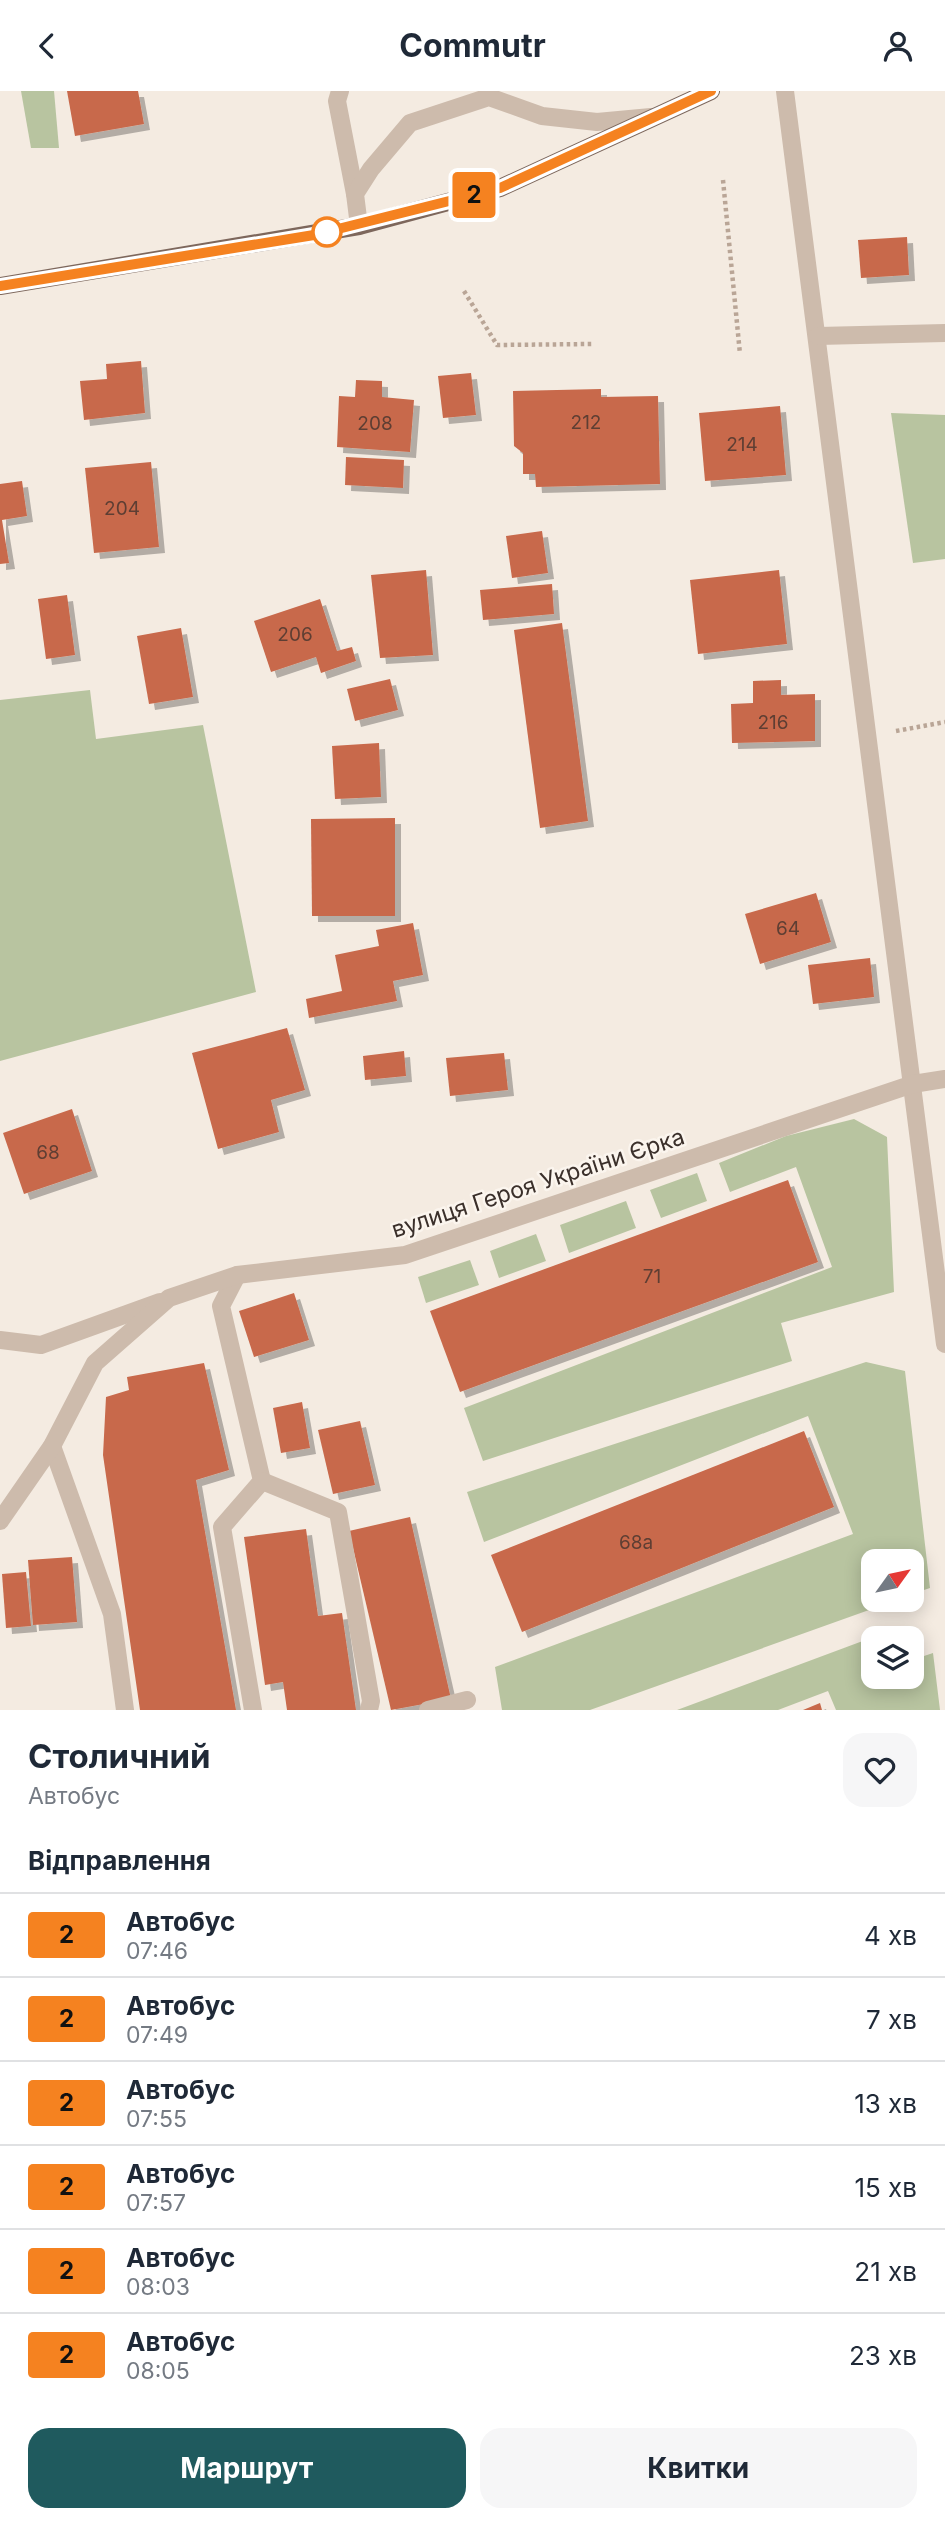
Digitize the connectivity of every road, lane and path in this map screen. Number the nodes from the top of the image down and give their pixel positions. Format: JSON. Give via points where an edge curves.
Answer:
{"nodes":[{"id":1,"x":340,"y":91,"type":"edge"},
{"id":2,"x":711,"y":91,"type":"edge"},
{"id":3,"x":785,"y":91,"type":"edge"},
{"id":4,"x":659,"y":117,"type":"junction"},
{"id":5,"x":723,"y":180,"type":"dead end"},
{"id":6,"x":355,"y":194,"type":"junction"},
{"id":7,"x":359,"y":226,"type":"junction"},
{"id":8,"x":0,"y":286,"type":"edge"},
{"id":9,"x":464,"y":291,"type":"dead end"},
{"id":10,"x":945,"y":333,"type":"edge"},
{"id":11,"x":818,"y":337,"type":"junction"},
{"id":12,"x":592,"y":344,"type":"dead end"},
{"id":13,"x":740,"y":355,"type":"dead end"},
{"id":14,"x":945,"y":722,"type":"edge"},
{"id":15,"x":888,"y":731,"type":"dead end"},
{"id":16,"x":945,"y":1079,"type":"edge"},
{"id":17,"x":913,"y":1084,"type":"junction"},
{"id":18,"x":237,"y":1275,"type":"junction"},
{"id":19,"x":169,"y":1298,"type":"junction"},
{"id":20,"x":0,"y":1340,"type":"edge"},
{"id":21,"x":945,"y":1343,"type":"edge"},
{"id":22,"x":52,"y":1446,"type":"junction"},
{"id":23,"x":262,"y":1481,"type":"junction"},
{"id":24,"x":0,"y":1521,"type":"edge"},
{"id":25,"x":467,"y":1700,"type":"dead end"},
{"id":26,"x":125,"y":1710,"type":"edge"},
{"id":27,"x":253,"y":1710,"type":"edge"},
{"id":28,"x":369,"y":1710,"type":"edge"},
{"id":29,"x":428,"y":1710,"type":"edge"}],
"edges":[{"from":1,"to":6,"type":"street","via":[[337,101]]},
{"from":2,"to":4,"type":"main road"},
{"from":3,"to":11,"type":"street"},
{"from":4,"to":6,"type":"street","via":[[597,122],[542,116],[489,97],[410,123]]},
{"from":4,"to":7,"type":"main road","via":[[500,188]]},
{"from":5,"to":13,"type":"path"},
{"from":6,"to":7,"type":"street"},
{"from":7,"to":8,"type":"main road"},
{"from":9,"to":12,"type":"path","via":[[498,345]]},
{"from":10,"to":11,"type":"street"},
{"from":11,"to":17,"type":"street"},
{"from":14,"to":15,"type":"path"},
{"from":16,"to":17,"type":"street","name":"вулиця Героя України Єрка"},
{"from":17,"to":18,"type":"street","name":"вулиця Героя України Єрка","via":[[405,1255]]},
{"from":17,"to":21,"type":"street"},
{"from":18,"to":19,"type":"street","name":"вулиця Героя України Єрка"},
{"from":18,"to":23,"type":"street","via":[[221,1306]]},
{"from":19,"to":20,"type":"street","via":[[41,1345]]},
{"from":19,"to":22,"type":"street","name":"вулиця Героя України Єрка","via":[[95,1363]]},
{"from":22,"to":24,"type":"street","name":"вулиця Героя України Єрка"},
{"from":22,"to":26,"type":"street","via":[[112,1614]]},
{"from":23,"to":27,"type":"street","via":[[222,1527]]},
{"from":23,"to":28,"type":"street","via":[[338,1512]]},
{"from":25,"to":29,"type":"street"}]}
